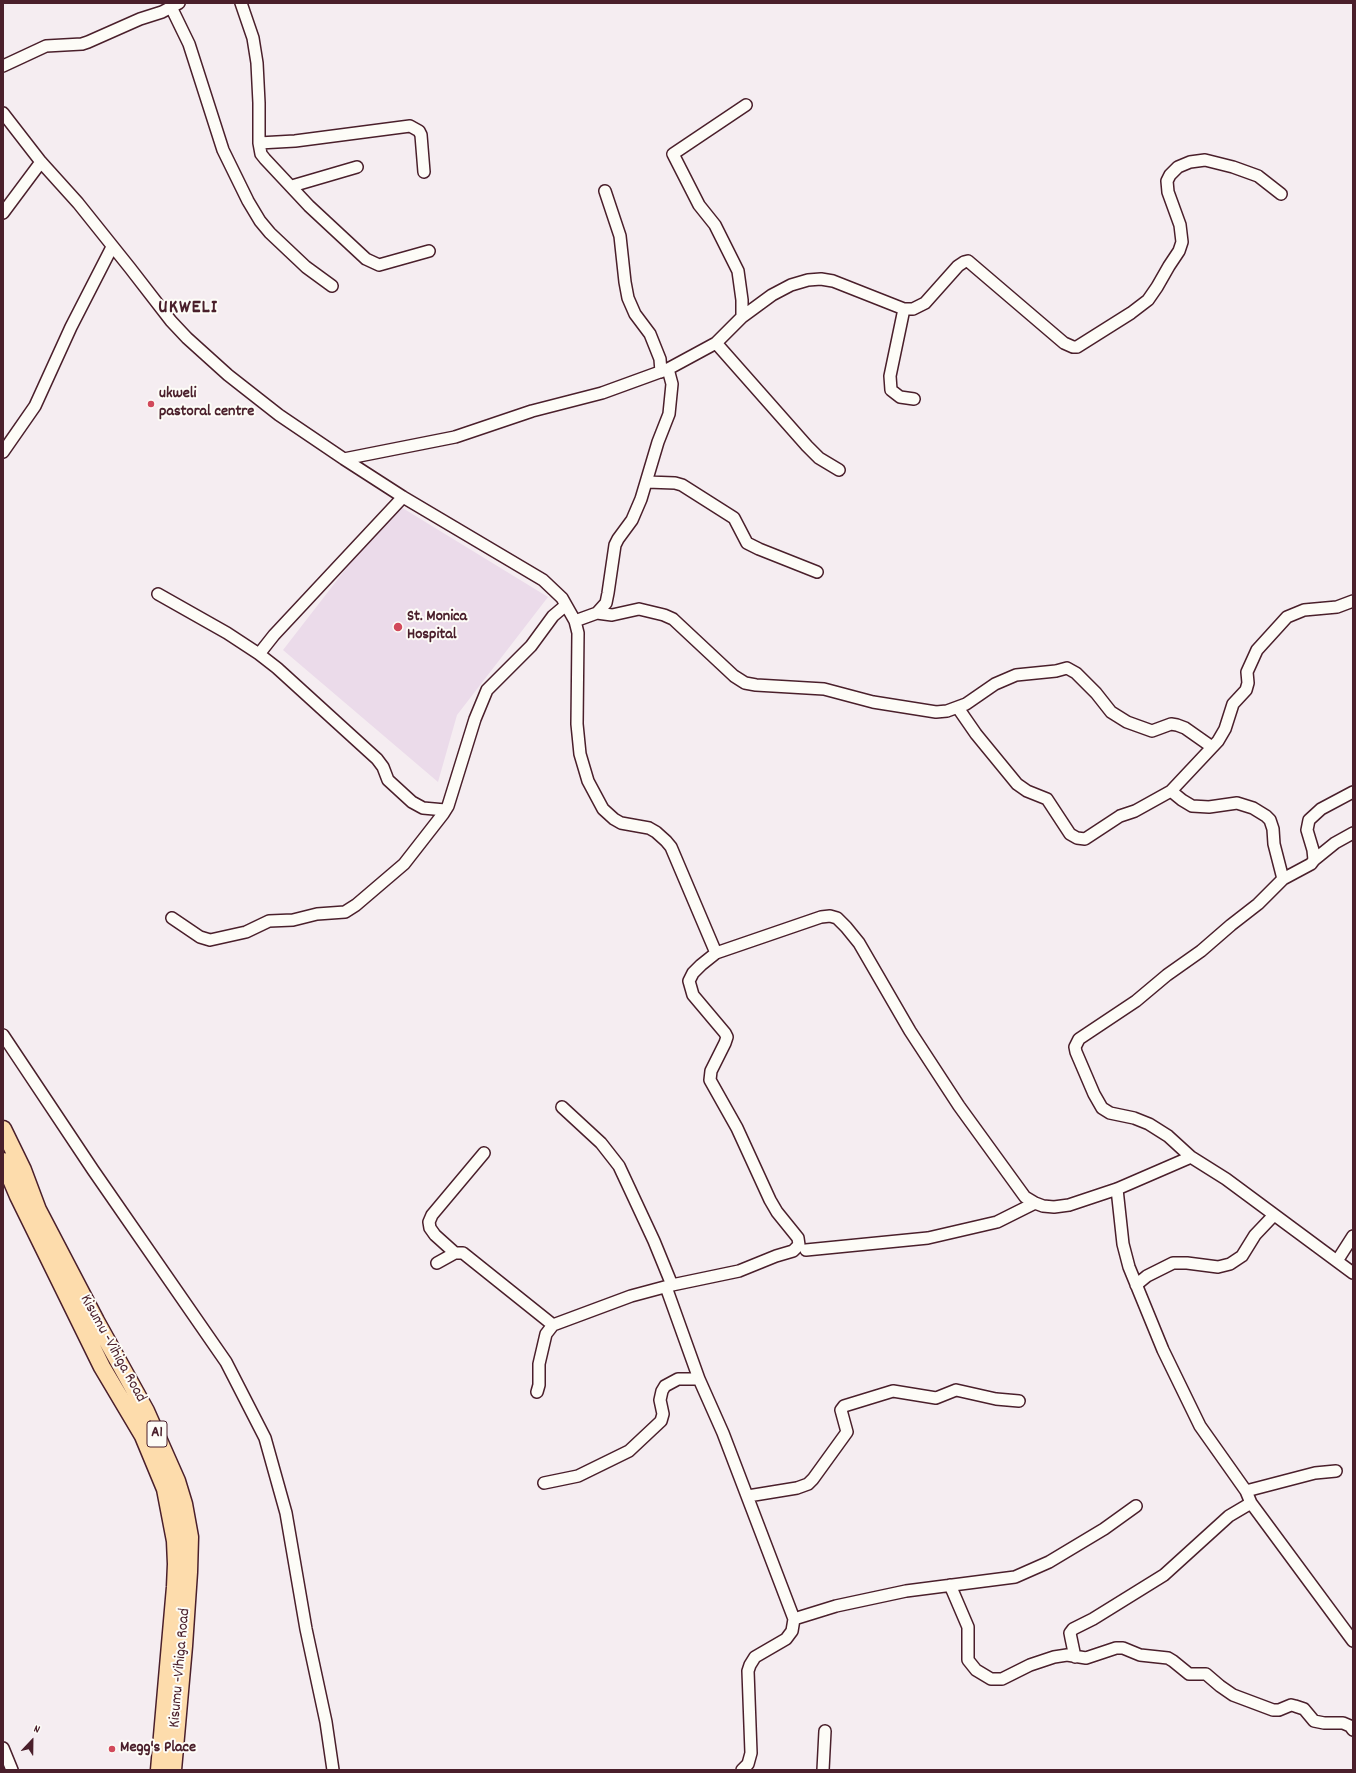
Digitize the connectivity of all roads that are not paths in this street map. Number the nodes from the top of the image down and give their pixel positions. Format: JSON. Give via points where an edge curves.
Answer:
{"nodes":[{"id":1,"x":241,"y":3,"type":"edge"},
{"id":2,"x":175,"y":5,"type":"edge"},
{"id":3,"x":3,"y":66,"type":"edge"},
{"id":4,"x":746,"y":105,"type":"dead end"},
{"id":5,"x":3,"y":113,"type":"edge"},
{"id":6,"x":259,"y":143,"type":"junction"},
{"id":7,"x":41,"y":162,"type":"junction"},
{"id":8,"x":357,"y":167,"type":"dead end"},
{"id":9,"x":424,"y":172,"type":"dead end"},
{"id":10,"x":292,"y":186,"type":"junction"},
{"id":11,"x":606,"y":191,"type":"dead end"},
{"id":12,"x":1282,"y":194,"type":"dead end"},
{"id":13,"x":3,"y":213,"type":"edge"},
{"id":14,"x":112,"y":247,"type":"junction"},
{"id":15,"x":429,"y":251,"type":"dead end"},
{"id":16,"x":332,"y":286,"type":"dead end"},
{"id":17,"x":904,"y":309,"type":"junction"},
{"id":18,"x":742,"y":317,"type":"junction"},
{"id":19,"x":716,"y":343,"type":"junction"},
{"id":20,"x":664,"y":371,"type":"junction"},
{"id":21,"x":914,"y":399,"type":"dead end"},
{"id":22,"x":3,"y":452,"type":"edge"},
{"id":23,"x":344,"y":459,"type":"junction"},
{"id":24,"x":839,"y":470,"type":"dead end"},
{"id":25,"x":647,"y":482,"type":"junction"},
{"id":26,"x":403,"y":497,"type":"junction"},
{"id":27,"x":817,"y":572,"type":"dead end"},
{"id":28,"x":158,"y":594,"type":"dead end"},
{"id":29,"x":1353,"y":601,"type":"edge"},
{"id":30,"x":566,"y":605,"type":"junction"},
{"id":31,"x":597,"y":613,"type":"junction"},
{"id":32,"x":575,"y":621,"type":"junction"},
{"id":33,"x":259,"y":654,"type":"junction"},
{"id":34,"x":958,"y":708,"type":"junction"},
{"id":35,"x":1212,"y":747,"type":"junction"},
{"id":36,"x":1171,"y":791,"type":"junction"},
{"id":37,"x":1353,"y":792,"type":"edge"},
{"id":38,"x":445,"y":810,"type":"junction"},
{"id":39,"x":1353,"y":833,"type":"edge"},
{"id":40,"x":1314,"y":860,"type":"junction"},
{"id":41,"x":1283,"y":879,"type":"junction"},
{"id":42,"x":172,"y":918,"type":"dead end"},
{"id":43,"x":716,"y":953,"type":"junction"},
{"id":44,"x":3,"y":1035,"type":"edge"},
{"id":45,"x":562,"y":1107,"type":"dead end"},
{"id":46,"x":3,"y":1129,"type":"edge"},
{"id":47,"x":484,"y":1153,"type":"dead end"},
{"id":48,"x":1191,"y":1158,"type":"junction"},
{"id":49,"x":3,"y":1160,"type":"edge"},
{"id":50,"x":1117,"y":1189,"type":"junction"},
{"id":51,"x":1035,"y":1203,"type":"junction"},
{"id":52,"x":1274,"y":1215,"type":"junction"},
{"id":53,"x":1353,"y":1236,"type":"edge"},
{"id":54,"x":806,"y":1250,"type":"dead end"},
{"id":55,"x":455,"y":1253,"type":"junction"},
{"id":56,"x":1337,"y":1261,"type":"junction"},
{"id":57,"x":437,"y":1263,"type":"dead end"},
{"id":58,"x":1353,"y":1273,"type":"edge"},
{"id":59,"x":1136,"y":1285,"type":"junction"},
{"id":60,"x":669,"y":1286,"type":"junction"},
{"id":61,"x":553,"y":1326,"type":"junction"},
{"id":62,"x":699,"y":1379,"type":"junction"},
{"id":63,"x":537,"y":1392,"type":"dead end"},
{"id":64,"x":1019,"y":1401,"type":"dead end"},
{"id":65,"x":1336,"y":1471,"type":"dead end"},
{"id":66,"x":544,"y":1483,"type":"dead end"},
{"id":67,"x":1246,"y":1491,"type":"junction"},
{"id":68,"x":748,"y":1496,"type":"junction"},
{"id":69,"x":1251,"y":1503,"type":"junction"},
{"id":70,"x":1136,"y":1506,"type":"dead end"},
{"id":71,"x":950,"y":1585,"type":"junction"},
{"id":72,"x":794,"y":1619,"type":"junction"},
{"id":73,"x":1353,"y":1641,"type":"edge"},
{"id":74,"x":1075,"y":1656,"type":"junction"},
{"id":75,"x":1353,"y":1730,"type":"edge"},
{"id":76,"x":825,"y":1731,"type":"dead end"},
{"id":77,"x":3,"y":1748,"type":"edge"},
{"id":78,"x":12,"y":1770,"type":"edge"},
{"id":79,"x":159,"y":1770,"type":"edge"},
{"id":80,"x":172,"y":1770,"type":"edge"},
{"id":81,"x":333,"y":1770,"type":"edge"},
{"id":82,"x":742,"y":1770,"type":"edge"},
{"id":83,"x":823,"y":1770,"type":"edge"}],
"edges":[{"from":1,"to":6,"type":"street","via":[[253,38],[257,63]]},
{"from":2,"to":3,"type":"street","via":[[88,42],[46,46]]},
{"from":2,"to":16,"type":"street","via":[[223,150],[252,208],[274,237],[306,267]]},
{"from":4,"to":18,"type":"street","via":[[673,154],[699,205],[715,225],[738,271]]},
{"from":5,"to":7,"type":"street"},
{"from":6,"to":9,"type":"street","via":[[295,141],[410,126],[421,135]]},
{"from":6,"to":10,"type":"street","via":[[261,154]]},
{"from":7,"to":13,"type":"street"},
{"from":7,"to":14,"type":"street","via":[[78,203]]},
{"from":8,"to":10,"type":"street"},
{"from":10,"to":15,"type":"street","via":[[333,229],[374,264],[386,264]]},
{"from":11,"to":20,"type":"street","via":[[620,236],[628,298],[638,319],[650,334]]},
{"from":12,"to":17,"type":"street","via":[[1258,176],[1233,167],[1205,160],[1178,167],[1166,181],[1180,225],[1182,242],[1179,251],[1148,300],[1077,347],[1064,343],[968,262],[958,266],[924,304],[913,309]]},
{"from":14,"to":22,"type":"street","via":[[71,327],[35,406]]},
{"from":14,"to":23,"type":"street","via":[[170,321],[206,357],[259,401]]},
{"from":17,"to":18,"type":"street","via":[[833,281],[820,279],[791,285],[772,295]]},
{"from":17,"to":21,"type":"street","via":[[890,376],[891,390],[900,397]]},
{"from":18,"to":19,"type":"street"},
{"from":19,"to":20,"type":"street"},
{"from":19,"to":24,"type":"street","via":[[807,446],[819,458]]},
{"from":20,"to":23,"type":"street","via":[[602,393],[532,411],[455,437]]},
{"from":20,"to":25,"type":"street","via":[[672,384],[669,414]]},
{"from":23,"to":26,"type":"street"},
{"from":25,"to":27,"type":"street","via":[[682,485],[734,518],[747,542]]},
{"from":25,"to":31,"type":"street","via":[[632,520],[615,545],[606,603]]},
{"from":26,"to":30,"type":"street","via":[[543,580],[554,589]]},
{"from":26,"to":33,"type":"street"},
{"from":28,"to":33,"type":"street"},
{"from":29,"to":35,"type":"street","via":[[1337,607],[1304,610],[1291,614],[1285,620],[1257,650],[1247,672],[1246,690],[1234,704],[1222,736]]},
{"from":30,"to":32,"type":"street"},
{"from":30,"to":38,"type":"street","via":[[553,616],[531,646],[487,690]]},
{"from":31,"to":32,"type":"street"},
{"from":31,"to":34,"type":"street","via":[[612,615],[639,609],[673,619],[744,683],[824,689],[873,702],[936,712]]},
{"from":32,"to":43,"type":"street","via":[[578,633],[577,724],[580,754],[588,781],[603,809],[614,819],[621,823],[648,828],[656,832],[671,847]]},
{"from":33,"to":38,"type":"street","via":[[377,759],[388,780],[407,798],[423,808]]},
{"from":34,"to":35,"type":"street","via":[[995,684],[1016,675],[1067,668],[1081,678],[1111,712],[1127,722],[1152,731],[1171,724],[1177,725]]},
{"from":34,"to":36,"type":"street","via":[[1017,784],[1047,799],[1070,834],[1077,838],[1089,838],[1120,816]]},
{"from":35,"to":36,"type":"street"},
{"from":36,"to":41,"type":"street","via":[[1192,806],[1209,807],[1237,803],[1266,816],[1273,829]]},
{"from":37,"to":40,"type":"street","via":[[1321,809],[1309,820],[1307,830]]},
{"from":38,"to":42,"type":"street","via":[[404,864],[345,912],[269,921],[246,932],[210,940],[200,937]]},
{"from":39,"to":40,"type":"street","via":[[1335,842]]},
{"from":40,"to":41,"type":"street"},
{"from":41,"to":48,"type":"street","via":[[1212,943],[1136,1001],[1078,1039],[1076,1044],[1076,1052],[1082,1067],[1102,1108],[1110,1113],[1149,1124],[1168,1136]]},
{"from":43,"to":51,"type":"street","via":[[821,917],[830,916],[842,923],[859,943],[910,1031],[959,1106],[1025,1197]]},
{"from":43,"to":60,"type":"street","via":[[701,965],[689,981],[693,995],[727,1037],[711,1072],[710,1080],[737,1128],[770,1200],[799,1242],[797,1249],[750,1267]]},
{"from":44,"to":81,"type":"street","via":[[226,1362],[265,1438],[286,1513]]},
{"from":45,"to":60,"type":"street","via":[[601,1143],[619,1166],[654,1241]]},
{"from":46,"to":80,"type":"highway","name":"Kisumu -Vihiga Road","number":"A1","via":[[23,1170],[38,1210],[146,1411],[184,1504],[190,1537],[189,1572]]},
{"from":47,"to":55,"type":"street","via":[[432,1215],[429,1222],[435,1235]]},
{"from":48,"to":50,"type":"street"},
{"from":48,"to":52,"type":"street","via":[[1226,1179]]},
{"from":49,"to":79,"type":"highway","name":"Kisumu -Vihiga Road","number":"A1","via":[[18,1196],[102,1367],[143,1436],[165,1489],[175,1541],[176,1564]]},
{"from":50,"to":51,"type":"street","via":[[1054,1207]]},
{"from":50,"to":59,"type":"street","via":[[1124,1244]]},
{"from":51,"to":54,"type":"street","via":[[997,1222],[928,1238]]},
{"from":52,"to":56,"type":"street"},
{"from":52,"to":59,"type":"street","via":[[1255,1235],[1242,1256],[1230,1264],[1218,1267],[1173,1263],[1147,1276]]},
{"from":53,"to":56,"type":"street"},
{"from":55,"to":57,"type":"street"},
{"from":55,"to":61,"type":"street","via":[[466,1255]]},
{"from":56,"to":58,"type":"street"},
{"from":59,"to":67,"type":"street","via":[[1162,1350],[1200,1426]]},
{"from":60,"to":61,"type":"street","via":[[616,1301]]},
{"from":60,"to":62,"type":"street"},
{"from":61,"to":63,"type":"street","via":[[546,1334],[539,1364]]},
{"from":62,"to":66,"type":"street","via":[[678,1379],[665,1386],[660,1400],[663,1414],[661,1421],[628,1451],[578,1476]]},
{"from":62,"to":68,"type":"street"},
{"from":64,"to":68,"type":"street","via":[[956,1390],[936,1398],[893,1391],[844,1406],[841,1410],[847,1432],[808,1484]]},
{"from":65,"to":67,"type":"street","via":[[1315,1473]]},
{"from":67,"to":69,"type":"street"},
{"from":68,"to":72,"type":"street"},
{"from":69,"to":73,"type":"street"},
{"from":69,"to":74,"type":"street","via":[[1221,1523],[1164,1575],[1073,1629],[1070,1633]]},
{"from":70,"to":71,"type":"street","via":[[1104,1529],[1029,1572],[1005,1580]]},
{"from":71,"to":72,"type":"street","via":[[906,1591],[836,1606]]},
{"from":71,"to":74,"type":"street","via":[[968,1627],[968,1660],[972,1667],[984,1676],[998,1680],[1045,1659],[1067,1654]]},
{"from":72,"to":82,"type":"street","via":[[792,1630],[786,1639],[755,1657],[750,1665],[748,1671],[751,1753],[748,1764]]},
{"from":74,"to":75,"type":"street","via":[[1086,1658],[1119,1648],[1140,1655],[1168,1658],[1189,1674],[1206,1674],[1233,1694],[1273,1710],[1291,1705],[1300,1707],[1314,1720],[1343,1723]]},
{"from":76,"to":83,"type":"street"},
{"from":77,"to":78,"type":"street"}]}
